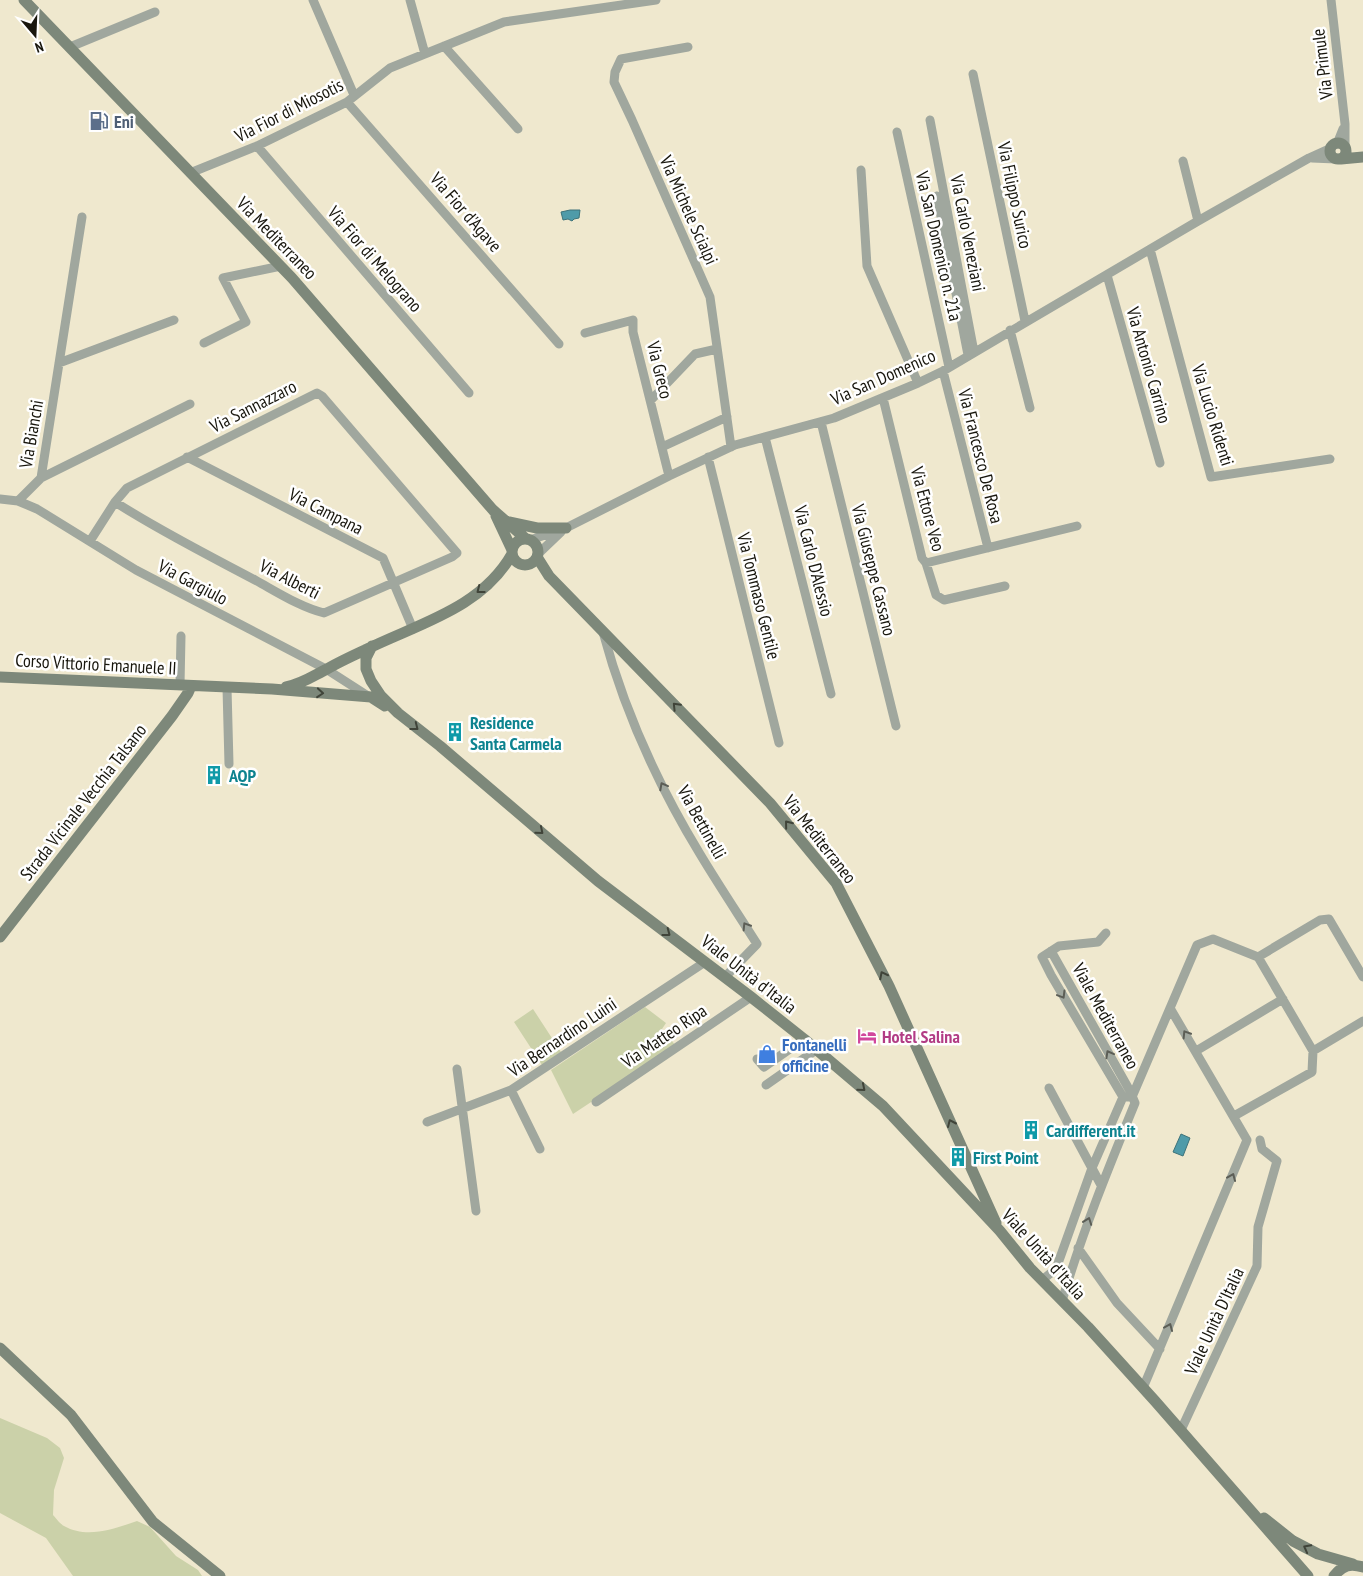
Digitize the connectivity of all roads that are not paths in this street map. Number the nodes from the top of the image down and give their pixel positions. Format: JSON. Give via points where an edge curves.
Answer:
{"nodes":[{"id":1,"x":24,"y":0,"type":"edge"},
{"id":2,"x":312,"y":0,"type":"edge"},
{"id":3,"x":410,"y":0,"type":"edge"},
{"id":4,"x":656,"y":0,"type":"edge"},
{"id":5,"x":1331,"y":0,"type":"edge"},
{"id":6,"x":155,"y":12,"type":"dead end"},
{"id":7,"x":444,"y":46,"type":"junction"},
{"id":8,"x":70,"y":47,"type":"junction"},
{"id":9,"x":688,"y":48,"type":"dead end"},
{"id":10,"x":424,"y":54,"type":"junction"},
{"id":11,"x":973,"y":74,"type":"dead end"},
{"id":12,"x":350,"y":99,"type":"junction"},
{"id":13,"x":930,"y":120,"type":"dead end"},
{"id":14,"x":518,"y":129,"type":"dead end"},
{"id":15,"x":897,"y":132,"type":"dead end"},
{"id":16,"x":257,"y":146,"type":"junction"},
{"id":17,"x":1339,"y":151,"type":"junction"},
{"id":18,"x":1360,"y":157,"type":"edge"},
{"id":19,"x":1183,"y":161,"type":"dead end"},
{"id":20,"x":862,"y":170,"type":"dead end"},
{"id":21,"x":190,"y":173,"type":"junction"},
{"id":22,"x":937,"y":196,"type":"dead end"},
{"id":23,"x":82,"y":217,"type":"dead end"},
{"id":24,"x":1198,"y":221,"type":"junction"},
{"id":25,"x":1150,"y":249,"type":"junction"},
{"id":26,"x":281,"y":266,"type":"junction"},
{"id":27,"x":1107,"y":275,"type":"junction"},
{"id":28,"x":174,"y":320,"type":"dead end"},
{"id":29,"x":1025,"y":322,"type":"junction"},
{"id":30,"x":1010,"y":330,"type":"junction"},
{"id":31,"x":585,"y":333,"type":"dead end"},
{"id":32,"x":204,"y":343,"type":"dead end"},
{"id":33,"x":559,"y":344,"type":"dead end"},
{"id":34,"x":717,"y":349,"type":"junction"},
{"id":35,"x":971,"y":354,"type":"junction"},
{"id":36,"x":59,"y":363,"type":"junction"},
{"id":37,"x":946,"y":369,"type":"junction"},
{"id":38,"x":918,"y":383,"type":"junction"},
{"id":39,"x":470,"y":393,"type":"dead end"},
{"id":40,"x":883,"y":398,"type":"junction"},
{"id":41,"x":651,"y":400,"type":"junction"},
{"id":42,"x":190,"y":404,"type":"dead end"},
{"id":43,"x":1030,"y":408,"type":"dead end"},
{"id":44,"x":727,"y":417,"type":"junction"},
{"id":45,"x":821,"y":422,"type":"junction"},
{"id":46,"x":765,"y":437,"type":"junction"},
{"id":47,"x":662,"y":447,"type":"junction"},
{"id":48,"x":730,"y":447,"type":"junction"},
{"id":49,"x":187,"y":457,"type":"junction"},
{"id":50,"x":708,"y":457,"type":"junction"},
{"id":51,"x":1330,"y":459,"type":"dead end"},
{"id":52,"x":1160,"y":463,"type":"dead end"},
{"id":53,"x":669,"y":476,"type":"junction"},
{"id":54,"x":41,"y":478,"type":"junction"},
{"id":55,"x":0,"y":499,"type":"edge"},
{"id":56,"x":18,"y":502,"type":"junction"},
{"id":57,"x":115,"y":502,"type":"junction"},
{"id":58,"x":493,"y":510,"type":"junction"},
{"id":59,"x":506,"y":521,"type":"junction"},
{"id":60,"x":1077,"y":526,"type":"dead end"},
{"id":61,"x":566,"y":528,"type":"junction"},
{"id":62,"x":528,"y":539,"type":"junction"},
{"id":63,"x":90,"y":542,"type":"junction"},
{"id":64,"x":988,"y":548,"type":"junction"},
{"id":65,"x":512,"y":552,"type":"junction"},
{"id":66,"x":456,"y":553,"type":"joint"},
{"id":67,"x":537,"y":555,"type":"junction"},
{"id":68,"x":926,"y":563,"type":"junction"},
{"id":69,"x":394,"y":581,"type":"junction"},
{"id":70,"x":1005,"y":586,"type":"dead end"},
{"id":71,"x":413,"y":629,"type":"junction"},
{"id":72,"x":603,"y":630,"type":"junction"},
{"id":73,"x":181,"y":636,"type":"dead end"},
{"id":74,"x":372,"y":646,"type":"junction"},
{"id":75,"x":626,"y":653,"type":"junction"},
{"id":76,"x":326,"y":669,"type":"junction"},
{"id":77,"x":613,"y":669,"type":"junction"},
{"id":78,"x":0,"y":676,"type":"edge"},
{"id":79,"x":186,"y":686,"type":"junction"},
{"id":80,"x":227,"y":688,"type":"junction"},
{"id":81,"x":272,"y":689,"type":"junction"},
{"id":82,"x":831,"y":694,"type":"dead end"},
{"id":83,"x":371,"y":697,"type":"junction"},
{"id":84,"x":398,"y":713,"type":"junction"},
{"id":85,"x":896,"y":726,"type":"dead end"},
{"id":86,"x":779,"y":743,"type":"dead end"},
{"id":87,"x":229,"y":764,"type":"dead end"},
{"id":88,"x":1106,"y":933,"type":"dead end"},
{"id":89,"x":0,"y":937,"type":"edge"},
{"id":90,"x":1258,"y":957,"type":"junction"},
{"id":91,"x":705,"y":962,"type":"junction"},
{"id":92,"x":725,"y":977,"type":"junction"},
{"id":93,"x":1363,"y":977,"type":"edge"},
{"id":94,"x":751,"y":997,"type":"junction"},
{"id":95,"x":1283,"y":999,"type":"junction"},
{"id":96,"x":1170,"y":1008,"type":"junction"},
{"id":97,"x":1363,"y":1021,"type":"edge"},
{"id":98,"x":804,"y":1039,"type":"junction"},
{"id":99,"x":816,"y":1050,"type":"junction"},
{"id":100,"x":1196,"y":1051,"type":"junction"},
{"id":101,"x":1313,"y":1051,"type":"junction"},
{"id":102,"x":757,"y":1059,"type":"dead end"},
{"id":103,"x":457,"y":1069,"type":"dead end"},
{"id":104,"x":766,"y":1085,"type":"dead end"},
{"id":105,"x":1049,"y":1088,"type":"dead end"},
{"id":106,"x":511,"y":1090,"type":"junction"},
{"id":107,"x":1128,"y":1097,"type":"junction"},
{"id":108,"x":596,"y":1102,"type":"dead end"},
{"id":109,"x":462,"y":1109,"type":"junction"},
{"id":110,"x":1234,"y":1116,"type":"junction"},
{"id":111,"x":427,"y":1122,"type":"dead end"},
{"id":112,"x":1260,"y":1140,"type":"dead end"},
{"id":113,"x":540,"y":1149,"type":"dead end"},
{"id":114,"x":1092,"y":1168,"type":"junction"},
{"id":115,"x":972,"y":1171,"type":"junction"},
{"id":116,"x":957,"y":1185,"type":"junction"},
{"id":117,"x":1102,"y":1185,"type":"junction"},
{"id":118,"x":476,"y":1211,"type":"dead end"},
{"id":119,"x":1000,"y":1231,"type":"junction"},
{"id":120,"x":1078,"y":1248,"type":"junction"},
{"id":121,"x":1042,"y":1280,"type":"junction"},
{"id":122,"x":1062,"y":1301,"type":"junction"},
{"id":123,"x":0,"y":1348,"type":"edge"},
{"id":124,"x":1160,"y":1349,"type":"junction"},
{"id":125,"x":1143,"y":1388,"type":"junction"},
{"id":126,"x":1181,"y":1430,"type":"junction"},
{"id":127,"x":1246,"y":1505,"type":"junction"},
{"id":128,"x":1358,"y":1565,"type":"edge"},
{"id":129,"x":220,"y":1576,"type":"edge"},
{"id":130,"x":1308,"y":1576,"type":"edge"},
{"id":131,"x":1334,"y":1576,"type":"edge"}],
"edges":[{"from":1,"to":8,"type":"main road","name":"Via Mediterraneo"},
{"from":2,"to":12,"type":"street","name":"Via Fior d'Agave"},
{"from":3,"to":10,"type":"street"},
{"from":4,"to":7,"type":"street","name":"Via Fior di Miosotis","via":[[504,22]]},
{"from":5,"to":17,"type":"street","name":"Via Primule","via":[[1345,124]]},
{"from":6,"to":8,"type":"street"},
{"from":7,"to":10,"type":"street","name":"Via Fior di Miosotis"},
{"from":7,"to":14,"type":"street"},
{"from":8,"to":21,"type":"main road","name":"Via Mediterraneo"},
{"from":9,"to":34,"type":"street","name":"Via Michele Scialpi","via":[[621,59],[614,82],[710,297]]},
{"from":10,"to":12,"type":"street","name":"Via Fior di Miosotis","via":[[390,68]]},
{"from":11,"to":29,"type":"street","name":"Via Filippo Surico"},
{"from":12,"to":16,"type":"street","name":"Via Fior di Miosotis"},
{"from":12,"to":33,"type":"street","name":"Via Fior d'Agave"},
{"from":13,"to":35,"type":"street","name":"Via Carlo Veneziani"},
{"from":15,"to":37,"type":"street","name":"Via San Domenico n. 21a"},
{"from":16,"to":21,"type":"street","name":"Via Fior di Miosotis"},
{"from":16,"to":39,"type":"street","name":"Via Fior di Melograno"},
{"from":17,"to":18,"type":"main road"},
{"from":17,"to":24,"type":"street","name":"Via San Domenico","via":[[1309,158]]},
{"from":19,"to":24,"type":"street"},
{"from":20,"to":38,"type":"street","via":[[867,266]]},
{"from":21,"to":26,"type":"main road","name":"Via Mediterraneo"},
{"from":22,"to":35,"type":"street"},
{"from":23,"to":36,"type":"street","name":"Via Bianchi"},
{"from":24,"to":25,"type":"street","name":"Via San Domenico"},
{"from":25,"to":27,"type":"street","name":"Via San Domenico"},
{"from":25,"to":51,"type":"street","name":"Via Lucio Ridenti","via":[[1210,477]]},
{"from":26,"to":32,"type":"street","via":[[223,278],[246,322]]},
{"from":26,"to":58,"type":"main road","name":"Via Mediterraneo"},
{"from":27,"to":29,"type":"street","name":"Via San Domenico"},
{"from":27,"to":52,"type":"street","name":"Via Antonio Carrino"},
{"from":28,"to":36,"type":"street"},
{"from":29,"to":30,"type":"street","name":"Via San Domenico"},
{"from":30,"to":35,"type":"street","name":"Via San Domenico"},
{"from":30,"to":43,"type":"street"},
{"from":31,"to":41,"type":"street","name":"Via Greco","via":[[633,320],[633,332]]},
{"from":34,"to":41,"type":"street","via":[[695,354]]},
{"from":34,"to":44,"type":"street","name":"Via Michele Scialpi"},
{"from":35,"to":37,"type":"street","name":"Via San Domenico"},
{"from":36,"to":54,"type":"street","name":"Via Bianchi"},
{"from":37,"to":38,"type":"street","name":"Via San Domenico"},
{"from":37,"to":64,"type":"street","name":"Via Francesco De Rosa"},
{"from":38,"to":40,"type":"street","name":"Via San Domenico"},
{"from":40,"to":45,"type":"street","name":"Via San Domenico"},
{"from":40,"to":68,"type":"street","name":"Via Ettore Veo","via":[[922,558]]},
{"from":41,"to":47,"type":"street","name":"Via Greco"},
{"from":42,"to":54,"type":"street"},
{"from":44,"to":47,"type":"street"},
{"from":44,"to":48,"type":"street","name":"Via Michele Scialpi"},
{"from":45,"to":46,"type":"street","name":"Via San Domenico"},
{"from":45,"to":85,"type":"street","name":"Via Giuseppe Cassano"},
{"from":46,"to":48,"type":"street","name":"Via San Domenico"},
{"from":46,"to":82,"type":"street","name":"Via Carlo D'Alessio"},
{"from":47,"to":53,"type":"street","name":"Via Greco"},
{"from":48,"to":50,"type":"street","name":"Via San Domenico"},
{"from":49,"to":57,"type":"street","name":"Via Sannazzaro","via":[[127,488]]},
{"from":49,"to":66,"type":"street","name":"Via Sannazzaro","via":[[317,393]]},
{"from":49,"to":69,"type":"street","name":"Via Campana","via":[[383,558]]},
{"from":50,"to":53,"type":"street","name":"Via San Domenico"},
{"from":50,"to":86,"type":"street","name":"Via Tommaso Gentile"},
{"from":53,"to":61,"type":"street","name":"Via San Domenico"},
{"from":54,"to":56,"type":"street","name":"Via Bianchi"},
{"from":55,"to":56,"type":"street","name":"Via Gargiulo"},
{"from":56,"to":63,"type":"street","name":"Via Gargiulo","via":[[38,509]]},
{"from":57,"to":63,"type":"street","name":"Via Sannazzaro"},
{"from":57,"to":69,"type":"street","name":"Via Alberti","via":[[157,528],[318,612],[334,610]]},
{"from":58,"to":59,"type":"main road"},
{"from":58,"to":65,"type":"main road"},
{"from":59,"to":61,"type":"main road","via":[[538,528]]},
{"from":59,"to":62,"type":"main road"},
{"from":60,"to":64,"type":"street","name":"Via Ettore Veo"},
{"from":61,"to":62,"type":"street","name":"Via San Domenico"},
{"from":61,"to":67,"type":"street","name":"Via San Domenico"},
{"from":62,"to":65,"type":"main road","via":[[515,543]]},
{"from":62,"to":67,"type":"main road","via":[[536,546]]},
{"from":63,"to":76,"type":"street","name":"Via Gargiulo","via":[[136,570]]},
{"from":64,"to":68,"type":"street","name":"Via Ettore Veo"},
{"from":65,"to":67,"type":"main road","via":[[516,561],[523,564],[531,563]]},
{"from":65,"to":71,"type":"main road","one_way":true,"via":[[496,576],[454,610]]},
{"from":66,"to":69,"type":"street","name":"Via Alberti"},
{"from":67,"to":72,"type":"main road","name":"Via Mediterraneo","via":[[549,576]]},
{"from":68,"to":70,"type":"street","via":[[936,595],[944,600]]},
{"from":69,"to":71,"type":"street","name":"Via Campana"},
{"from":71,"to":74,"type":"main road"},
{"from":72,"to":75,"type":"main road","name":"Via Mediterraneo"},
{"from":72,"to":77,"type":"street","name":"Via Bettinelli"},
{"from":73,"to":79,"type":"street"},
{"from":74,"to":76,"type":"main road"},
{"from":74,"to":84,"type":"main road","name":"Viale Unità d'Italia","via":[[366,658],[368,675],[381,696]]},
{"from":75,"to":77,"type":"street"},
{"from":115,"to":75,"type":"main road","name":"Via Mediterraneo","one_way":true,"via":[[889,986],[836,883],[770,803]]},
{"from":76,"to":81,"type":"main road","via":[[297,685]]},
{"from":76,"to":83,"type":"street","name":"Via Gargiulo"},
{"from":92,"to":77,"type":"street","name":"Via Bettinelli","one_way":true,"via":[[757,944],[699,853],[656,774]]},
{"from":78,"to":79,"type":"main road","name":"Corso Vittorio Emanuele II"},
{"from":79,"to":80,"type":"main road","name":"Corso Vittorio Emanuele II"},
{"from":79,"to":89,"type":"main road","name":"Strada Vicinale Vecchia Talsano","via":[[188,693],[172,716]]},
{"from":80,"to":81,"type":"main road","name":"Corso Vittorio Emanuele II"},
{"from":80,"to":87,"type":"street"},
{"from":81,"to":83,"type":"main road","one_way":true},
{"from":83,"to":84,"type":"main road"},
{"from":84,"to":91,"type":"main road","name":"Viale Unità d'Italia","one_way":true,"via":[[598,881]]},
{"from":88,"to":107,"type":"street","name":"Viale Mediterraneo","via":[[1098,942],[1059,946],[1048,952]]},
{"from":90,"to":93,"type":"street","via":[[1320,920],[1329,919]]},
{"from":90,"to":95,"type":"street"},
{"from":90,"to":96,"type":"street","via":[[1212,939],[1197,945]]},
{"from":91,"to":92,"type":"main road","name":"Viale Unità d'Italia"},
{"from":91,"to":106,"type":"street","name":"Via Bernardino Luini"},
{"from":92,"to":94,"type":"main road","name":"Viale Unità d'Italia"},
{"from":94,"to":98,"type":"main road","name":"Viale Unità d'Italia"},
{"from":94,"to":108,"type":"street","name":"Via Matteo Ripa"},
{"from":95,"to":100,"type":"street"},
{"from":95,"to":101,"type":"street"},
{"from":100,"to":96,"type":"street","one_way":true},
{"from":96,"to":107,"type":"street"},
{"from":97,"to":101,"type":"street"},
{"from":98,"to":99,"type":"main road","name":"Viale Unità d'Italia"},
{"from":98,"to":102,"type":"street","via":[[764,1067]]},
{"from":99,"to":104,"type":"street"},
{"from":99,"to":116,"type":"main road","name":"Viale Unità d'Italia","one_way":true,"via":[[883,1106]]},
{"from":100,"to":110,"type":"street"},
{"from":101,"to":110,"type":"street","via":[[1312,1072]]},
{"from":103,"to":109,"type":"street"},
{"from":105,"to":114,"type":"street"},
{"from":106,"to":109,"type":"street","name":"Via Bernardino Luini"},
{"from":106,"to":113,"type":"street"},
{"from":107,"to":114,"type":"street"},
{"from":107,"to":117,"type":"street","via":[[1135,1103]]},
{"from":109,"to":111,"type":"street","name":"Via Bernardino Luini"},
{"from":109,"to":118,"type":"street"},
{"from":124,"to":110,"type":"street","one_way":true,"via":[[1247,1140]]},
{"from":112,"to":126,"type":"street","name":"Viale Unità D'Italia","via":[[1262,1149],[1277,1161],[1258,1227],[1257,1266]]},
{"from":114,"to":117,"type":"street"},
{"from":114,"to":121,"type":"street","via":[[1056,1269]]},
{"from":115,"to":116,"type":"main road","via":[[967,1182]]},
{"from":115,"to":119,"type":"main road","name":"Via Mediterraneo"},
{"from":116,"to":119,"type":"main road","name":"Viale Unità d'Italia"},
{"from":120,"to":117,"type":"street","one_way":true},
{"from":119,"to":121,"type":"main road","name":"Viale Unità d'Italia"},
{"from":120,"to":122,"type":"street"},
{"from":120,"to":124,"type":"street","via":[[1117,1303]]},
{"from":121,"to":122,"type":"main road","name":"Viale Unità d'Italia"},
{"from":122,"to":125,"type":"main road","name":"Viale Unità d'Italia"},
{"from":123,"to":129,"type":"main road","via":[[71,1415],[153,1522]]},
{"from":124,"to":125,"type":"street"},
{"from":125,"to":126,"type":"main road","name":"Viale Unità d'Italia"},
{"from":126,"to":127,"type":"main road","name":"Viale Unità d'Italia"},
{"from":128,"to":127,"type":"main road","name":"Viale Unità d'Italia","one_way":true,"via":[[1318,1554],[1293,1541]]},
{"from":127,"to":130,"type":"main road","name":"Viale Unità d'Italia"},
{"from":128,"to":131,"type":"main road","name":"Viale Unità d'Italia","via":[[1345,1566]]}]}
